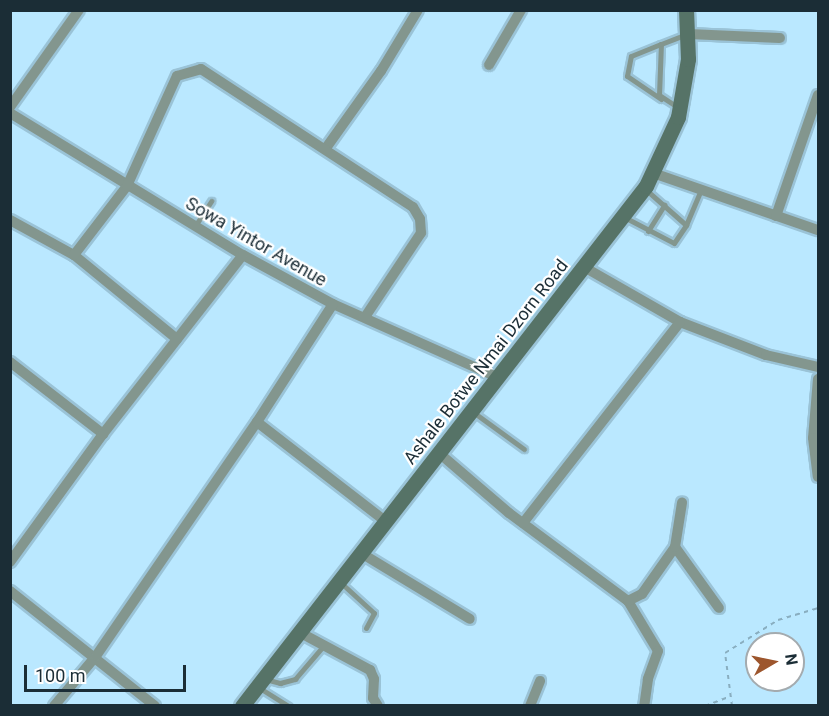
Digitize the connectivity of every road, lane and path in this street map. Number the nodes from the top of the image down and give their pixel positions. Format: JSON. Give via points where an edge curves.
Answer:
{"nodes":[{"id":1,"x":79,"y":10,"type":"edge"},
{"id":2,"x":418,"y":10,"type":"edge"},
{"id":3,"x":521,"y":10,"type":"edge"},
{"id":4,"x":686,"y":10,"type":"edge"},
{"id":5,"x":688,"y":34,"type":"junction"},
{"id":6,"x":780,"y":38,"type":"dead end"},
{"id":7,"x":661,"y":44,"type":"junction"},
{"id":8,"x":489,"y":65,"type":"dead end"},
{"id":9,"x":819,"y":95,"type":"edge"},
{"id":10,"x":661,"y":99,"type":"junction"},
{"id":11,"x":10,"y":107,"type":"edge"},
{"id":12,"x":680,"y":109,"type":"junction"},
{"id":13,"x":10,"y":113,"type":"edge"},
{"id":14,"x":326,"y":148,"type":"junction"},
{"id":15,"x":653,"y":174,"type":"junction"},
{"id":16,"x":127,"y":186,"type":"junction"},
{"id":17,"x":644,"y":189,"type":"junction"},
{"id":18,"x":701,"y":190,"type":"junction"},
{"id":19,"x":211,"y":201,"type":"dead end"},
{"id":20,"x":664,"y":205,"type":"junction"},
{"id":21,"x":776,"y":216,"type":"junction"},
{"id":22,"x":624,"y":217,"type":"junction"},
{"id":23,"x":10,"y":220,"type":"edge"},
{"id":24,"x":686,"y":225,"type":"junction"},
{"id":25,"x":195,"y":226,"type":"junction"},
{"id":26,"x":819,"y":230,"type":"edge"},
{"id":27,"x":648,"y":231,"type":"junction"},
{"id":28,"x":74,"y":255,"type":"junction"},
{"id":29,"x":243,"y":255,"type":"junction"},
{"id":30,"x":584,"y":267,"type":"junction"},
{"id":31,"x":333,"y":304,"type":"junction"},
{"id":32,"x":365,"y":317,"type":"junction"},
{"id":33,"x":680,"y":322,"type":"junction"},
{"id":34,"x":177,"y":339,"type":"junction"},
{"id":35,"x":819,"y":367,"type":"edge"},
{"id":36,"x":13,"y":368,"type":"edge"},
{"id":37,"x":497,"y":377,"type":"junction"},
{"id":38,"x":819,"y":379,"type":"edge"},
{"id":39,"x":472,"y":411,"type":"junction"},
{"id":40,"x":257,"y":422,"type":"junction"},
{"id":41,"x":103,"y":434,"type":"junction"},
{"id":42,"x":524,"y":449,"type":"dead end"},
{"id":43,"x":439,"y":453,"type":"junction"},
{"id":44,"x":819,"y":477,"type":"edge"},
{"id":45,"x":682,"y":503,"type":"dead end"},
{"id":46,"x":385,"y":521,"type":"junction"},
{"id":47,"x":523,"y":523,"type":"junction"},
{"id":48,"x":675,"y":547,"type":"junction"},
{"id":49,"x":361,"y":553,"type":"junction"},
{"id":50,"x":10,"y":562,"type":"edge"},
{"id":51,"x":339,"y":581,"type":"junction"},
{"id":52,"x":10,"y":591,"type":"edge"},
{"id":53,"x":628,"y":601,"type":"junction"},
{"id":54,"x":719,"y":608,"type":"dead end"},
{"id":55,"x":819,"y":608,"type":"edge"},
{"id":56,"x":470,"y":618,"type":"dead end"},
{"id":57,"x":366,"y":628,"type":"dead end"},
{"id":58,"x":299,"y":632,"type":"junction"},
{"id":59,"x":324,"y":645,"type":"junction"},
{"id":60,"x":96,"y":656,"type":"junction"},
{"id":61,"x":540,"y":681,"type":"dead end"},
{"id":62,"x":260,"y":682,"type":"junction"},
{"id":63,"x":536,"y":692,"type":"junction"},
{"id":64,"x":731,"y":696,"type":"junction"},
{"id":65,"x":54,"y":705,"type":"edge"},
{"id":66,"x":155,"y":705,"type":"edge"},
{"id":67,"x":242,"y":705,"type":"edge"},
{"id":68,"x":291,"y":705,"type":"edge"},
{"id":69,"x":378,"y":705,"type":"edge"},
{"id":70,"x":530,"y":705,"type":"edge"},
{"id":71,"x":542,"y":705,"type":"edge"},
{"id":72,"x":645,"y":705,"type":"edge"},
{"id":73,"x":705,"y":705,"type":"edge"},
{"id":74,"x":732,"y":705,"type":"edge"}],
"edges":[{"from":1,"to":11,"type":"street"},
{"from":2,"to":14,"type":"street","via":[[381,71]]},
{"from":3,"to":8,"type":"street"},
{"from":4,"to":5,"type":"main road","name":"Ashale Botwe Nmai Dzorn Road"},
{"from":5,"to":6,"type":"street"},
{"from":5,"to":7,"type":"lane"},
{"from":5,"to":12,"type":"main road","name":"Ashale Botwe Nmai Dzorn Road"},
{"from":7,"to":10,"type":"lane"},
{"from":7,"to":10,"type":"lane","via":[[632,56],[627,76]]},
{"from":9,"to":21,"type":"street"},
{"from":10,"to":12,"type":"lane"},
{"from":12,"to":15,"type":"main road","name":"Ashale Botwe Nmai Dzorn Road","via":[[670,141]]},
{"from":13,"to":16,"type":"street","name":"Sowa Yintor Avenue"},
{"from":14,"to":16,"type":"street","via":[[201,69],[189,70],[177,76]]},
{"from":14,"to":32,"type":"street","via":[[413,207],[420,219],[421,233]]},
{"from":15,"to":17,"type":"main road","name":"Ashale Botwe Nmai Dzorn Road"},
{"from":15,"to":18,"type":"street"},
{"from":16,"to":25,"type":"street","name":"Sowa Yintor Avenue"},
{"from":16,"to":28,"type":"street"},
{"from":17,"to":20,"type":"lane"},
{"from":17,"to":22,"type":"main road","name":"Ashale Botwe Nmai Dzorn Road"},
{"from":18,"to":21,"type":"street"},
{"from":18,"to":24,"type":"lane"},
{"from":19,"to":25,"type":"lane"},
{"from":20,"to":24,"type":"lane"},
{"from":20,"to":27,"type":"lane"},
{"from":21,"to":26,"type":"street"},
{"from":22,"to":27,"type":"lane"},
{"from":22,"to":30,"type":"main road","name":"Ashale Botwe Nmai Dzorn Road"},
{"from":23,"to":28,"type":"street"},
{"from":24,"to":27,"type":"lane","via":[[671,244]]},
{"from":25,"to":29,"type":"street","name":"Sowa Yintor Avenue"},
{"from":28,"to":34,"type":"street"},
{"from":29,"to":31,"type":"street","name":"Sowa Yintor Avenue"},
{"from":29,"to":34,"type":"street"},
{"from":30,"to":33,"type":"street"},
{"from":30,"to":37,"type":"main road","name":"Ashale Botwe Nmai Dzorn Road"},
{"from":31,"to":32,"type":"street","name":"Sowa Yintor Avenue"},
{"from":31,"to":40,"type":"street"},
{"from":32,"to":37,"type":"street","name":"Sowa Yintor Avenue"},
{"from":33,"to":35,"type":"street","via":[[766,355]]},
{"from":33,"to":47,"type":"street"},
{"from":34,"to":41,"type":"street"},
{"from":36,"to":41,"type":"street"},
{"from":37,"to":39,"type":"main road","name":"Ashale Botwe Nmai Dzorn Road"},
{"from":38,"to":44,"type":"street","via":[[813,438]]},
{"from":39,"to":42,"type":"lane"},
{"from":39,"to":43,"type":"main road","name":"Ashale Botwe Nmai Dzorn Road"},
{"from":40,"to":46,"type":"street"},
{"from":40,"to":60,"type":"street"},
{"from":41,"to":50,"type":"street"},
{"from":43,"to":46,"type":"main road","name":"Ashale Botwe Nmai Dzorn Road"},
{"from":43,"to":47,"type":"street"},
{"from":45,"to":48,"type":"street"},
{"from":46,"to":49,"type":"main road","name":"Ashale Botwe Nmai Dzorn Road"},
{"from":47,"to":53,"type":"street"},
{"from":48,"to":53,"type":"street","via":[[642,594]]},
{"from":48,"to":54,"type":"street"},
{"from":49,"to":51,"type":"main road","name":"Ashale Botwe Nmai Dzorn Road"},
{"from":49,"to":56,"type":"street"},
{"from":51,"to":57,"type":"lane","via":[[374,614]]},
{"from":51,"to":58,"type":"main road","name":"Ashale Botwe Nmai Dzorn Road"},
{"from":52,"to":60,"type":"street"},
{"from":53,"to":72,"type":"street","via":[[658,651],[648,679]]},
{"from":55,"to":64,"type":"path","via":[[778,620],[725,653]]},
{"from":58,"to":59,"type":"street"},
{"from":58,"to":62,"type":"main road","name":"Ashale Botwe Nmai Dzorn Road"},
{"from":59,"to":62,"type":"lane","via":[[295,679]]},
{"from":59,"to":69,"type":"street","via":[[370,670],[374,679],[373,698]]},
{"from":60,"to":65,"type":"street"},
{"from":60,"to":66,"type":"street"},
{"from":61,"to":63,"type":"street"},
{"from":62,"to":67,"type":"main road","name":"Ashale Botwe Nmai Dzorn Road"},
{"from":62,"to":68,"type":"lane"},
{"from":63,"to":70,"type":"street"},
{"from":63,"to":71,"type":"street"},
{"from":64,"to":73,"type":"path"},
{"from":64,"to":74,"type":"path"}]}
